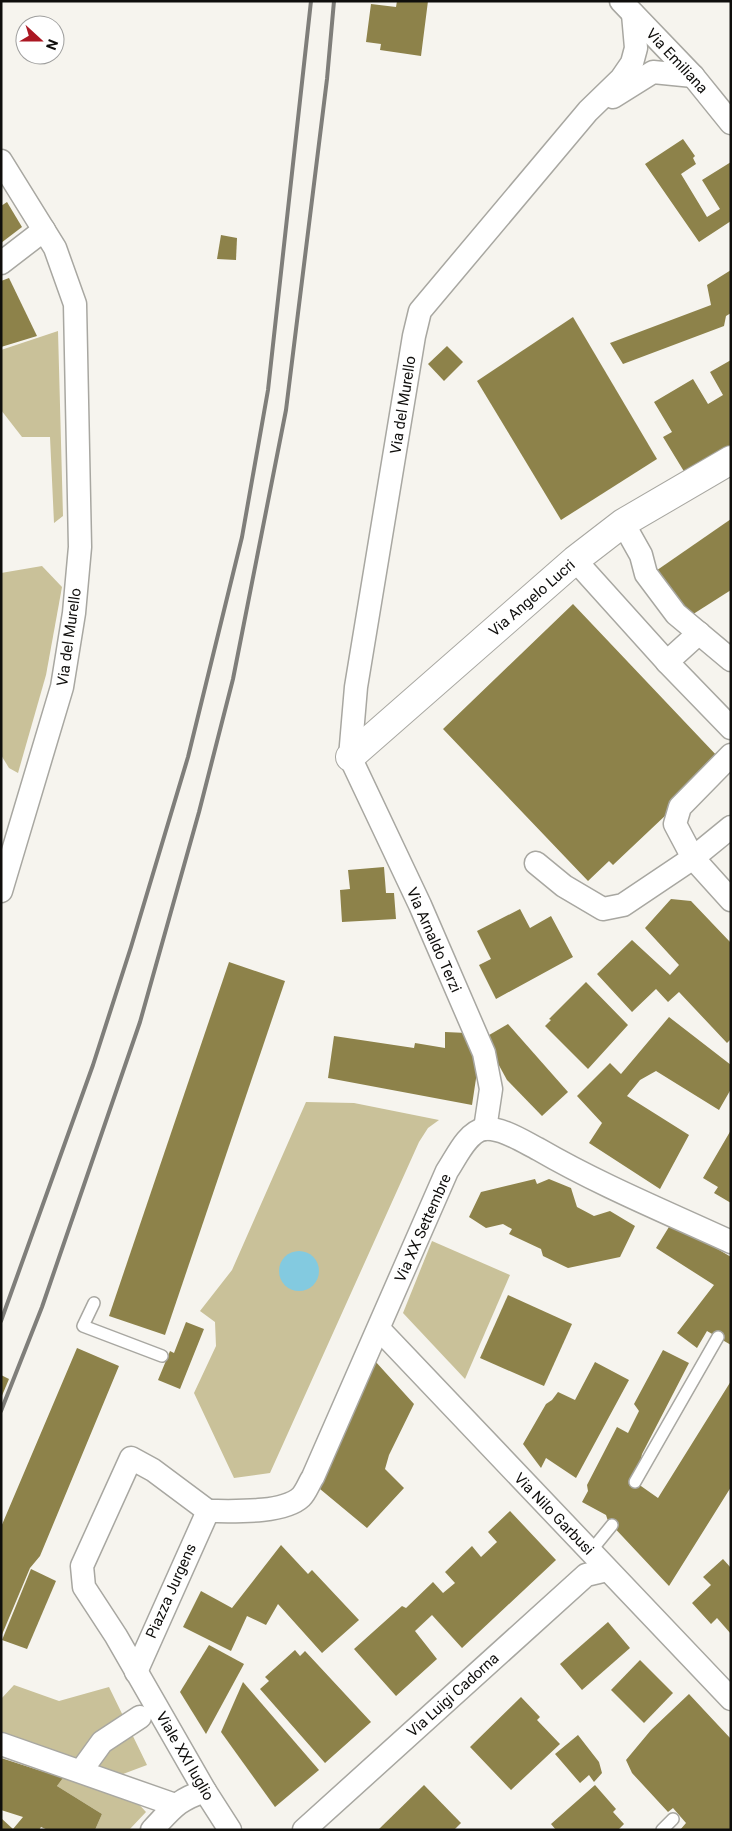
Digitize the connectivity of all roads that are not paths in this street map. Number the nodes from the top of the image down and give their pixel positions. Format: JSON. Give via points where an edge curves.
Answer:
{"nodes":[{"id":1,"x":627,"y":8,"type":"edge"},
{"id":2,"x":693,"y":76,"type":"junction"},
{"id":3,"x":588,"y":111,"type":"junction"},
{"id":4,"x":731,"y":123,"type":"edge"},
{"id":5,"x":1,"y":161,"type":"edge"},
{"id":6,"x":44,"y":230,"type":"junction"},
{"id":7,"x":1,"y":263,"type":"edge"},
{"id":8,"x":731,"y":460,"type":"edge"},
{"id":9,"x":623,"y":524,"type":"junction"},
{"id":10,"x":575,"y":560,"type":"junction"},
{"id":11,"x":699,"y":633,"type":"junction"},
{"id":12,"x":731,"y":660,"type":"edge"},
{"id":13,"x":667,"y":662,"type":"junction"},
{"id":14,"x":731,"y":728,"type":"edge"},
{"id":15,"x":731,"y":755,"type":"edge"},
{"id":16,"x":350,"y":757,"type":"junction"},
{"id":17,"x":731,"y":827,"type":"edge"},
{"id":18,"x":693,"y":858,"type":"junction"},
{"id":19,"x":536,"y":863,"type":"dead end"},
{"id":20,"x":1,"y":891,"type":"edge"},
{"id":21,"x":731,"y":900,"type":"edge"},
{"id":22,"x":484,"y":1129,"type":"junction"},
{"id":23,"x":731,"y":1242,"type":"edge"},
{"id":24,"x":94,"y":1303,"type":"dead end"},
{"id":25,"x":378,"y":1329,"type":"junction"},
{"id":26,"x":718,"y":1337,"type":"dead end"},
{"id":27,"x":162,"y":1356,"type":"dead end"},
{"id":28,"x":636,"y":1482,"type":"dead end"},
{"id":29,"x":208,"y":1511,"type":"junction"},
{"id":30,"x":612,"y":1524,"type":"dead end"},
{"id":31,"x":590,"y":1552,"type":"junction"},
{"id":32,"x":607,"y":1570,"type":"junction"},
{"id":33,"x":139,"y":1677,"type":"junction"},
{"id":34,"x":729,"y":1694,"type":"edge"},
{"id":35,"x":140,"y":1717,"type":"dead end"},
{"id":36,"x":1,"y":1744,"type":"edge"},
{"id":37,"x":81,"y":1771,"type":"junction"},
{"id":38,"x":205,"y":1792,"type":"junction"},
{"id":39,"x":175,"y":1805,"type":"junction"},
{"id":40,"x":673,"y":1819,"type":"dead end"},
{"id":41,"x":152,"y":1830,"type":"edge"},
{"id":42,"x":230,"y":1830,"type":"edge"},
{"id":43,"x":304,"y":1830,"type":"edge"},
{"id":44,"x":662,"y":1830,"type":"edge"}],
"edges":[{"from":1,"to":2,"type":"street","name":"Via Emiliana"},
{"from":1,"to":3,"type":"street","name":"Via del Murello","via":[[636,48],[632,63],[621,79]]},
{"from":2,"to":3,"type":"street","name":"Via del Murello","via":[[653,72]]},
{"from":2,"to":4,"type":"street","name":"Via Emiliana"},
{"from":3,"to":16,"type":"street","name":"Via del Murello","via":[[420,311],[356,688]]},
{"from":5,"to":6,"type":"street","name":"Via del Murello"},
{"from":6,"to":7,"type":"street"},
{"from":6,"to":20,"type":"street","name":"Via del Murello","via":[[55,248],[75,304],[80,547],[62,687]]},
{"from":8,"to":9,"type":"street","name":"Via Angelo Lucri"},
{"from":9,"to":10,"type":"street","name":"Via Angelo Lucri"},
{"from":9,"to":11,"type":"street","via":[[641,555],[646,574],[676,614]]},
{"from":10,"to":13,"type":"street"},
{"from":10,"to":16,"type":"street","name":"Via Angelo Lucri"},
{"from":11,"to":12,"type":"street"},
{"from":11,"to":13,"type":"street"},
{"from":13,"to":14,"type":"street"},
{"from":15,"to":18,"type":"street","via":[[680,807],[675,824]]},
{"from":16,"to":22,"type":"street","name":"Via Arnaldo Terzi","via":[[420,905],[484,1053],[490,1089]]},
{"from":17,"to":18,"type":"street"},
{"from":18,"to":19,"type":"street","via":[[622,905],[603,909],[564,886]]},
{"from":18,"to":21,"type":"street"},
{"from":22,"to":23,"type":"street","via":[[511,1135],[575,1171]]},
{"from":22,"to":25,"type":"street","name":"Via XX Settembre","via":[[470,1137],[447,1171]]},
{"from":24,"to":27,"type":"lane","via":[[83,1326]]},
{"from":25,"to":29,"type":"street","name":"Via XX Settembre","via":[[313,1477],[300,1498],[277,1508]]},
{"from":25,"to":31,"type":"street","name":"Via Nilo Garbusi"},
{"from":26,"to":28,"type":"lane"},
{"from":29,"to":33,"type":"street","name":"Piazza Jurgens"},
{"from":29,"to":33,"type":"street","name":"Viale XXI luglio","via":[[153,1470],[131,1458],[82,1566],[84,1587]]},
{"from":30,"to":31,"type":"lane"},
{"from":31,"to":32,"type":"street","name":"Via Nilo Garbusi"},
{"from":32,"to":34,"type":"street","name":"Via Nilo Garbusi"},
{"from":32,"to":43,"type":"street","name":"Via Luigi Cadorna","via":[[586,1575]]},
{"from":33,"to":38,"type":"street","name":"Viale XXI luglio"},
{"from":35,"to":37,"type":"street","via":[[102,1742]]},
{"from":36,"to":37,"type":"street"},
{"from":37,"to":39,"type":"street"},
{"from":38,"to":39,"type":"street"},
{"from":38,"to":42,"type":"street","name":"Viale XXI luglio"},
{"from":39,"to":41,"type":"street"},
{"from":40,"to":44,"type":"lane"}]}
